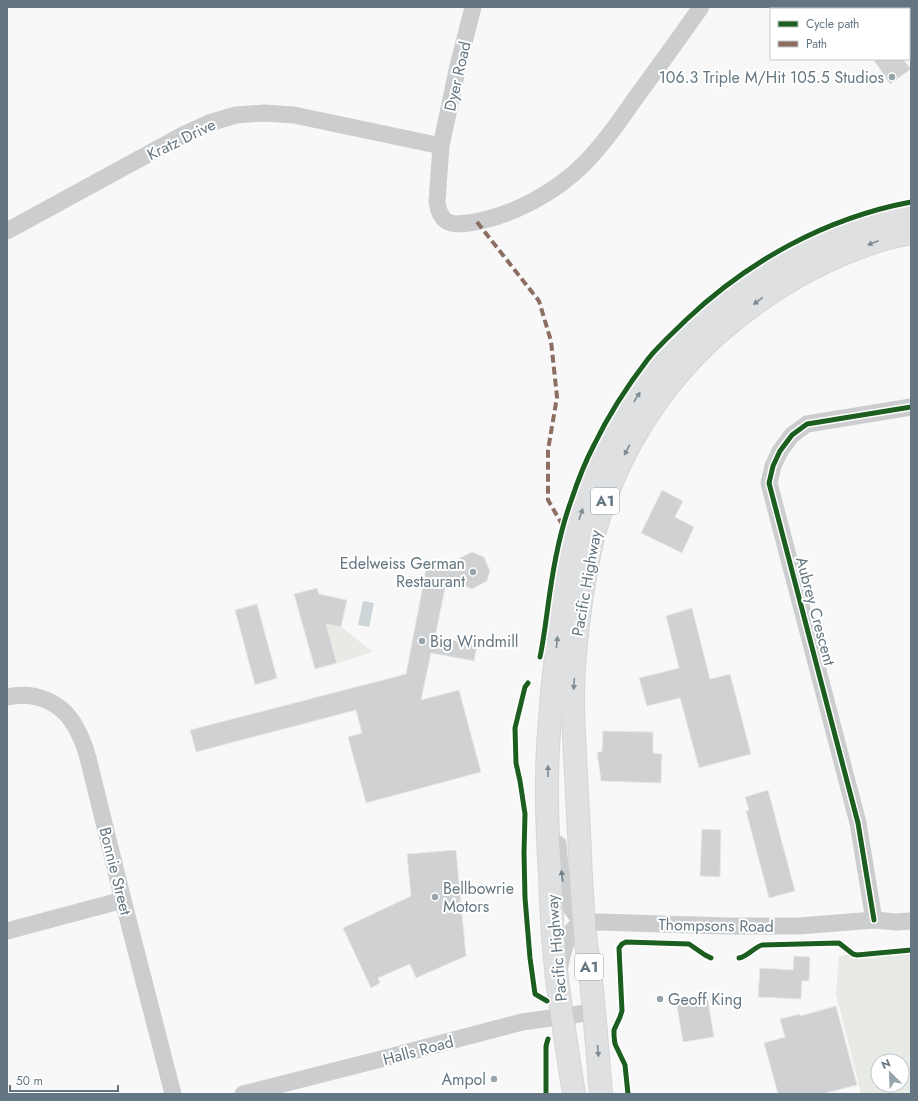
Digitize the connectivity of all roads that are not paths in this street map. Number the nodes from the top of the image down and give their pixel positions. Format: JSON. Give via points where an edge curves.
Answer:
{"nodes":[{"id":1,"x":473,"y":7,"type":"edge"},
{"id":2,"x":701,"y":7,"type":"edge"},
{"id":3,"x":442,"y":146,"type":"junction"},
{"id":4,"x":911,"y":215,"type":"edge"},
{"id":5,"x":7,"y":231,"type":"edge"},
{"id":6,"x":911,"y":233,"type":"edge"},
{"id":7,"x":911,"y":407,"type":"edge"},
{"id":8,"x":7,"y":697,"type":"edge"},
{"id":9,"x":547,"y":801,"type":"junction"},
{"id":10,"x":123,"y":900,"type":"junction"},
{"id":11,"x":874,"y":920,"type":"junction"},
{"id":12,"x":911,"y":921,"type":"edge"},
{"id":13,"x":584,"y":923,"type":"junction"},
{"id":14,"x":7,"y":931,"type":"edge"},
{"id":15,"x":557,"y":978,"type":"junction"},
{"id":16,"x":594,"y":1012,"type":"junction"},
{"id":17,"x":562,"y":1016,"type":"junction"},
{"id":18,"x":173,"y":1094,"type":"edge"},
{"id":19,"x":243,"y":1094,"type":"edge"},
{"id":20,"x":574,"y":1094,"type":"edge"},
{"id":21,"x":601,"y":1094,"type":"edge"}],
"edges":[{"from":1,"to":3,"type":"street","name":"Dyer Road"},
{"from":2,"to":3,"type":"street","name":"Dyer Road","via":[[606,138],[585,162],[565,181],[515,210],[477,222],[456,224],[441,217],[437,202]]},
{"from":3,"to":5,"type":"street","name":"Kratz Drive","via":[[294,115],[236,115],[209,123],[183,135]]},
{"from":9,"to":4,"type":"highway","name":"Pacific Highway","number":"A1","one_way":true,"via":[[553,680],[571,551],[594,478],[626,414],[645,384],[693,331],[749,284],[781,264],[843,235],[880,222]]},
{"from":6,"to":13,"type":"highway","name":"Pacific Highway","number":"A1","one_way":true,"via":[[881,240],[811,269],[785,283],[734,319],[696,354],[661,396],[644,419],[619,465],[596,527],[576,635],[573,733]]},
{"from":7,"to":11,"type":"street","name":"Aubrey Crescent","via":[[807,424],[792,435],[780,451],[769,483],[858,823]]},
{"from":8,"to":10,"type":"street","name":"Bonnie Street","via":[[15,695],[42,698],[54,703],[74,724],[88,758]]},
{"from":13,"to":9,"type":"street","name":"Pacific Highway","one_way":true,"via":[[576,916],[567,901],[554,824]]},
{"from":9,"to":15,"type":"highway","name":"Pacific Highway","number":"A1"},
{"from":10,"to":14,"type":"street"},
{"from":10,"to":18,"type":"street","name":"Bonnie Street"},
{"from":11,"to":12,"type":"street","name":"Thompsons Road"},
{"from":11,"to":13,"type":"street","name":"Thompsons Road","via":[[799,926]]},
{"from":13,"to":15,"type":"street","via":[[573,930],[567,940]]},
{"from":13,"to":16,"type":"highway","name":"Pacific Highway","number":"A1"},
{"from":15,"to":17,"type":"highway","name":"Pacific Highway","number":"A1"},
{"from":16,"to":17,"type":"street","name":"Halls Road"},
{"from":16,"to":21,"type":"highway","name":"Pacific Highway","number":"A1","one_way":true},
{"from":17,"to":19,"type":"street","name":"Halls Road","via":[[517,1023]]},
{"from":17,"to":20,"type":"highway","name":"Pacific Highway","number":"A1"}]}
